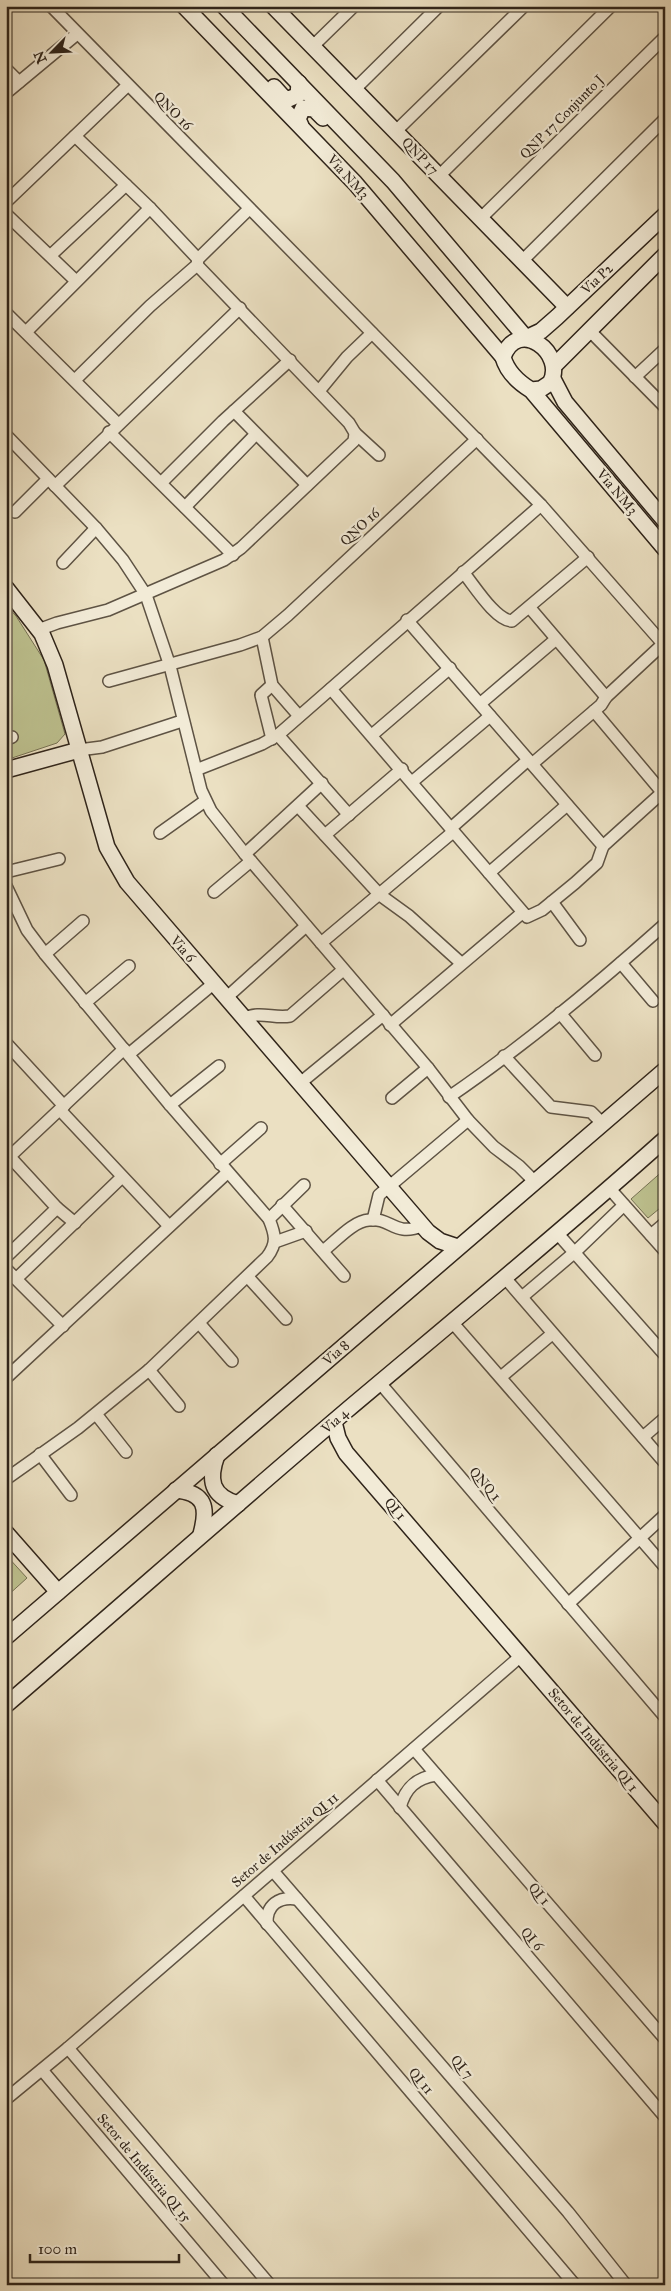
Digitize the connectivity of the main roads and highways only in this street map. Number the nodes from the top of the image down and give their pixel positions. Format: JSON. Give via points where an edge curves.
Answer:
{"nodes":[{"id":1,"x":184,"y":6,"type":"edge"},
{"id":2,"x":224,"y":6,"type":"edge"},
{"id":3,"x":273,"y":6,"type":"edge"},
{"id":4,"x":212,"y":35,"type":"junction"},
{"id":5,"x":299,"y":83,"type":"junction"},
{"id":6,"x":301,"y":126,"type":"junction"},
{"id":7,"x":392,"y":181,"type":"junction"},
{"id":8,"x":665,"y":214,"type":"edge"},
{"id":9,"x":665,"y":255,"type":"edge"},
{"id":10,"x":567,"y":307,"type":"junction"},
{"id":11,"x":526,"y":338,"type":"junction"},
{"id":12,"x":503,"y":357,"type":"junction"},
{"id":13,"x":553,"y":372,"type":"junction"},
{"id":14,"x":531,"y":390,"type":"junction"},
{"id":15,"x":665,"y":521,"type":"edge"},
{"id":16,"x":665,"y":549,"type":"edge"},
{"id":17,"x":6,"y":588,"type":"edge"},
{"id":18,"x":78,"y":750,"type":"junction"},
{"id":19,"x":6,"y":770,"type":"edge"},
{"id":20,"x":662,"y":1076,"type":"edge"},
{"id":21,"x":665,"y":1139,"type":"edge"},
{"id":22,"x":425,"y":1229,"type":"junction"},
{"id":23,"x":458,"y":1247,"type":"junction"},
{"id":24,"x":438,"y":1265,"type":"junction"},
{"id":25,"x":334,"y":1422,"type":"junction"},
{"id":26,"x":315,"y":1438,"type":"junction"},
{"id":27,"x":346,"y":1453,"type":"junction"},
{"id":28,"x":217,"y":1455,"type":"junction"},
{"id":29,"x":176,"y":1490,"type":"junction"},
{"id":30,"x":238,"y":1504,"type":"junction"},
{"id":31,"x":6,"y":1533,"type":"edge"},
{"id":32,"x":201,"y":1534,"type":"junction"},
{"id":33,"x":58,"y":1592,"type":"junction"},
{"id":34,"x":6,"y":1637,"type":"edge"},
{"id":35,"x":522,"y":1656,"type":"joint"},
{"id":36,"x":6,"y":1705,"type":"edge"},
{"id":37,"x":665,"y":1823,"type":"edge"}],
"edges":[{"from":1,"to":4,"type":"main road","name":"Via NM3"},
{"from":2,"to":5,"type":"main road","name":"Via NM3"},
{"from":3,"to":10,"type":"main road","name":"QNP 17"},
{"from":4,"to":5,"type":"main road","via":[[247,59],[283,97],[296,97]]},
{"from":4,"to":6,"type":"main road","name":"Via NM3"},
{"from":5,"to":7,"type":"main road","name":"Via NM3"},
{"from":6,"to":7,"type":"main road","via":[[298,119],[300,111],[307,107],[314,109],[363,159]]},
{"from":6,"to":12,"type":"main road","name":"Via NM3","via":[[355,183]]},
{"from":7,"to":11,"type":"main road","name":"Via NM3"},
{"from":8,"to":10,"type":"main road","name":"Via P2"},
{"from":9,"to":13,"type":"main road","via":[[589,330]]},
{"from":10,"to":11,"type":"main road","name":"Via P2","via":[[541,331]]},
{"from":11,"to":12,"type":"main road","via":[[511,343]]},
{"from":11,"to":13,"type":"main road","via":[[544,348]]},
{"from":12,"to":14,"type":"main road","via":[[511,373]]},
{"from":13,"to":14,"type":"main road","via":[[547,386]]},
{"from":13,"to":15,"type":"main road","name":"Via NM3","via":[[565,402]]},
{"from":14,"to":16,"type":"main road","name":"Via NM3"},
{"from":17,"to":18,"type":"main road","name":"Via 6","via":[[38,630],[55,665]]},
{"from":18,"to":19,"type":"main road"},
{"from":18,"to":22,"type":"main road","name":"Via 6","via":[[106,846],[138,897]]},
{"from":20,"to":23,"type":"main road","name":"Via 8"},
{"from":21,"to":25,"type":"main road","name":"Via 4","via":[[558,1234]]},
{"from":22,"to":23,"type":"main road","name":"Via 6","via":[[440,1241]]},
{"from":22,"to":24,"type":"main road","via":[[437,1254]]},
{"from":23,"to":24,"type":"main road","name":"Via 8"},
{"from":24,"to":28,"type":"main road","name":"Via 8"},
{"from":25,"to":26,"type":"main road","name":"Via 4"},
{"from":25,"to":27,"type":"main road","name":"QI 1"},
{"from":26,"to":27,"type":"main road","name":"QI 1"},
{"from":26,"to":30,"type":"main road","name":"Via 4"},
{"from":27,"to":35,"type":"main road","name":"QI 1"},
{"from":28,"to":29,"type":"main road","name":"Via 8"},
{"from":28,"to":30,"type":"main road","via":[[212,1475],[214,1487],[227,1500]]},
{"from":29,"to":32,"type":"main road","via":[[193,1494],[201,1500],[206,1514]]},
{"from":29,"to":33,"type":"main road","name":"Via 8"},
{"from":30,"to":32,"type":"main road","name":"Via 4"},
{"from":31,"to":33,"type":"main road"},
{"from":32,"to":36,"type":"main road","name":"Via 4"},
{"from":33,"to":34,"type":"main road","name":"Via 8"},
{"from":35,"to":37,"type":"main road","name":"Setor de Indústria QI 1"}]}
